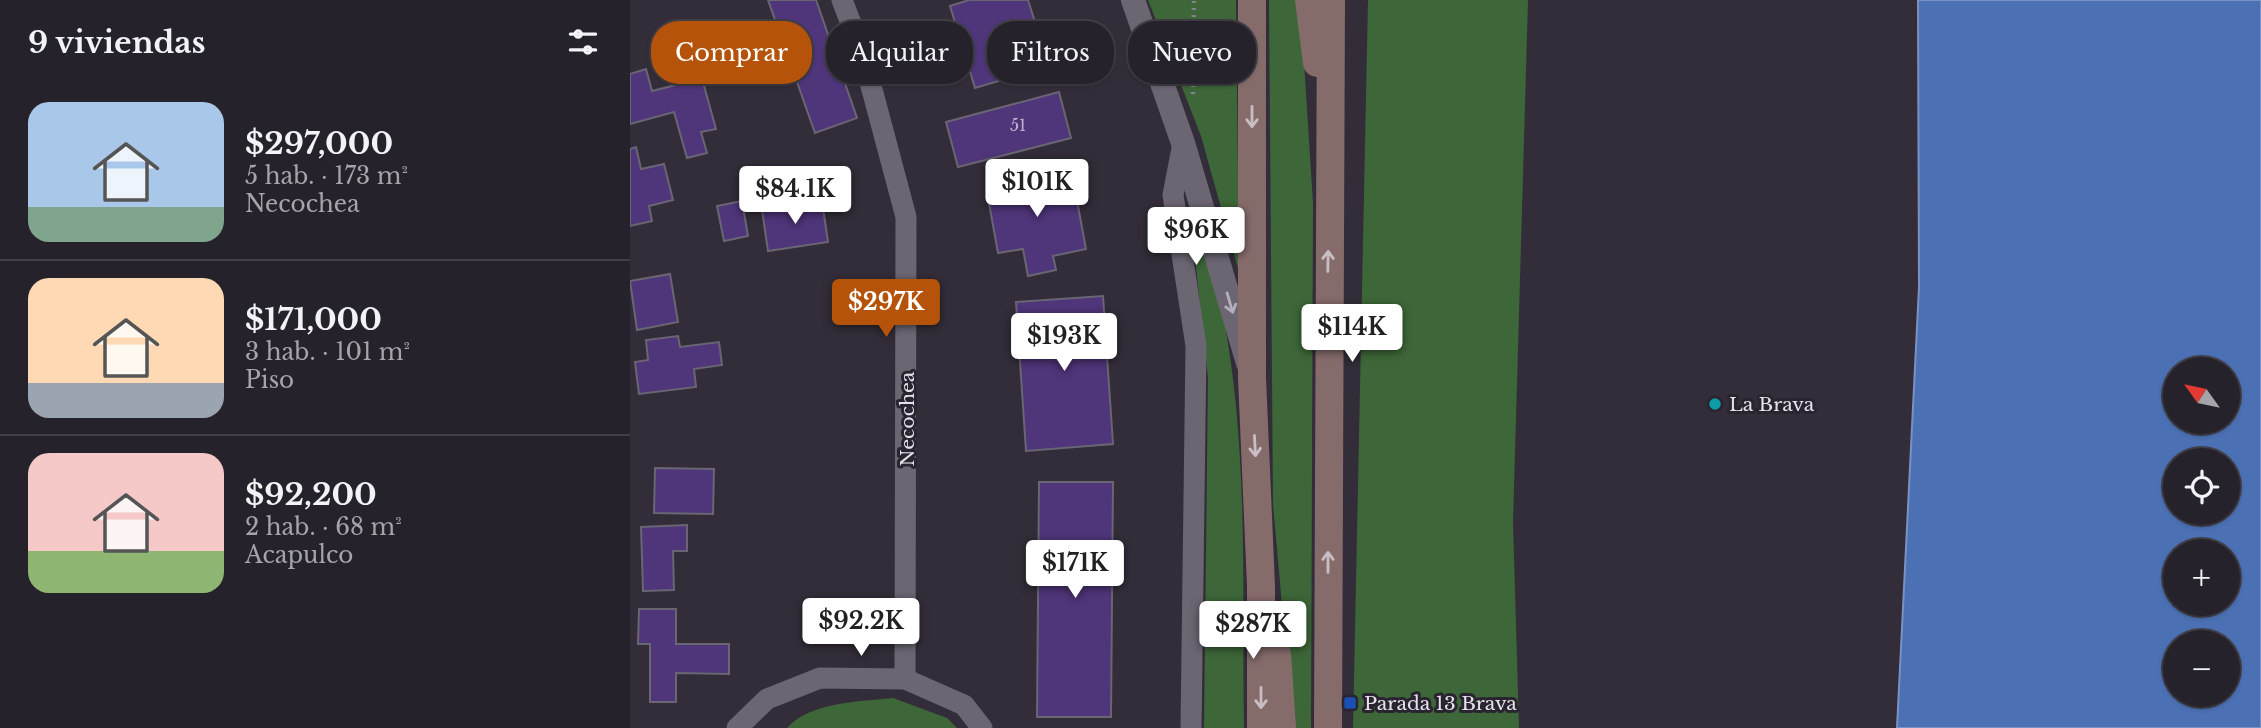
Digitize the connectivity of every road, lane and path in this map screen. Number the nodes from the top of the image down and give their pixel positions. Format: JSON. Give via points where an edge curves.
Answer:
{"nodes":[{"id":1,"x":842,"y":0,"type":"edge"},
{"id":2,"x":1133,"y":0,"type":"edge"},
{"id":3,"x":1194,"y":0,"type":"edge"},
{"id":4,"x":1252,"y":0,"type":"edge"},
{"id":5,"x":1309,"y":0,"type":"edge"},
{"id":6,"x":1331,"y":0,"type":"edge"},
{"id":7,"x":1330,"y":124,"type":"junction"},
{"id":8,"x":1183,"y":143,"type":"junction"},
{"id":9,"x":1252,"y":377,"type":"junction"},
{"id":10,"x":1261,"y":586,"type":"junction"},
{"id":11,"x":905,"y":679,"type":"junction"},
{"id":12,"x":737,"y":728,"type":"edge"},
{"id":13,"x":982,"y":728,"type":"edge"},
{"id":14,"x":1191,"y":728,"type":"edge"},
{"id":15,"x":1261,"y":728,"type":"edge"},
{"id":16,"x":1282,"y":728,"type":"edge"},
{"id":17,"x":1328,"y":728,"type":"edge"}],
"edges":[{"from":1,"to":11,"type":"street","name":"Necochea","via":[[863,52],[906,217]]},
{"from":2,"to":8,"type":"street"},
{"from":3,"to":8,"type":"path","via":[[1193,104]]},
{"from":4,"to":9,"type":"main road","one_way":true},
{"from":5,"to":7,"type":"main road"},
{"from":6,"to":7,"type":"main road"},
{"from":17,"to":7,"type":"main road","one_way":true},
{"from":8,"to":9,"type":"street","one_way":true},
{"from":8,"to":14,"type":"street","via":[[1173,195],[1196,346]]},
{"from":9,"to":10,"type":"main road","one_way":true},
{"from":10,"to":15,"type":"main road","one_way":true},
{"from":10,"to":16,"type":"main road","via":[[1273,623]]},
{"from":11,"to":12,"type":"street","via":[[820,678],[767,699]]},
{"from":11,"to":13,"type":"street","via":[[964,705]]}]}
